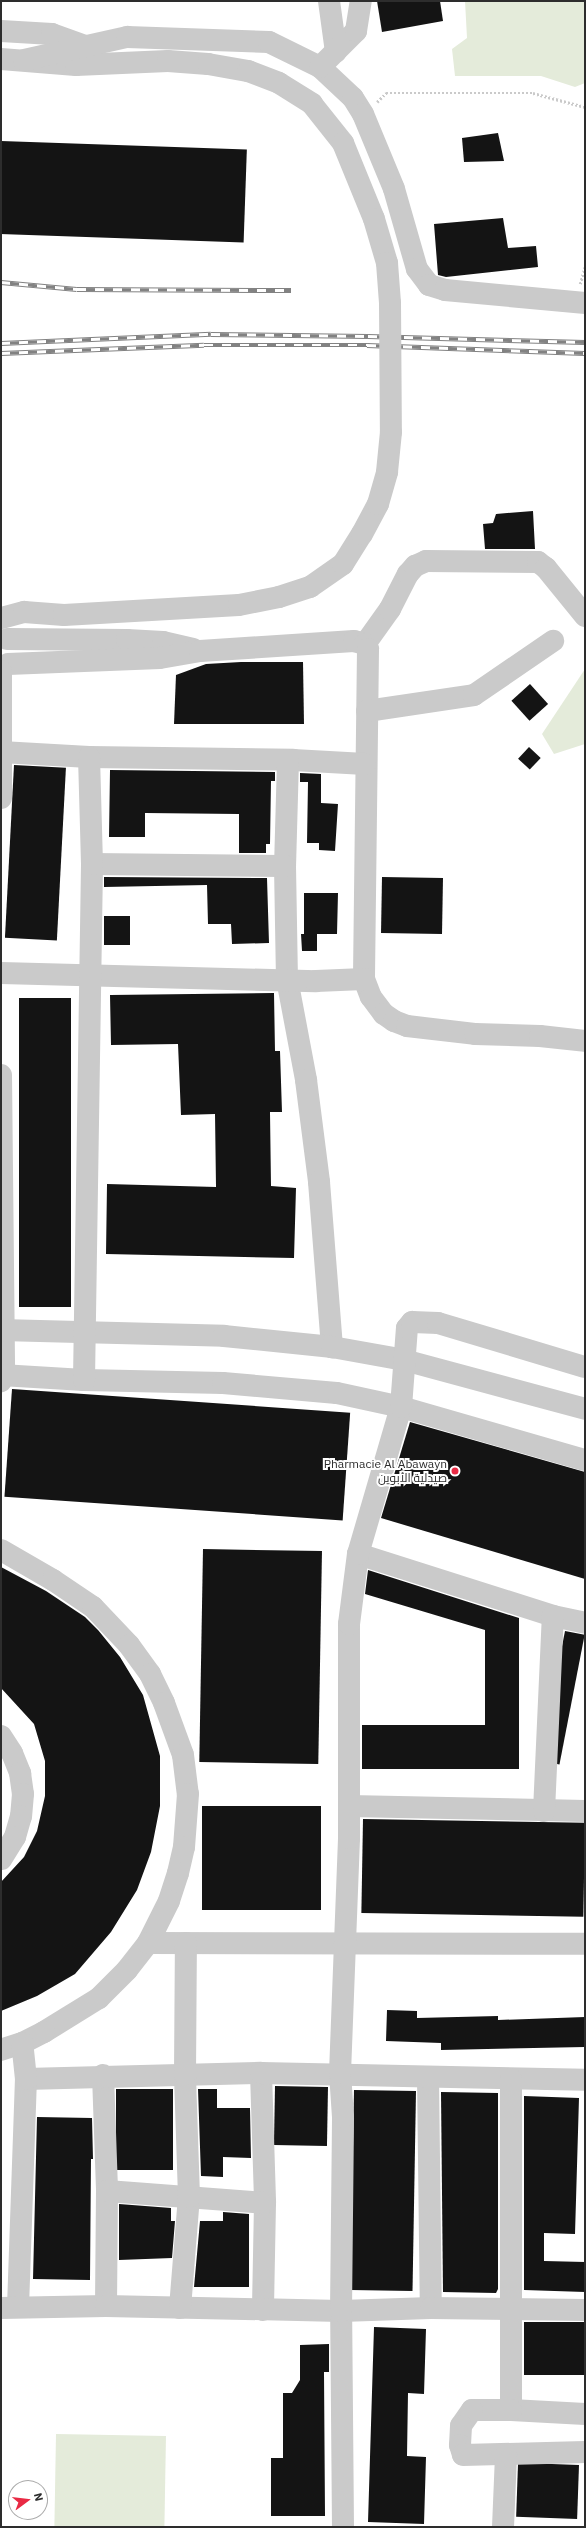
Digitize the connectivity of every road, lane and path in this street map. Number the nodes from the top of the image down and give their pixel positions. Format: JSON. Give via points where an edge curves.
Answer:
{"nodes":[{"id":1,"x":329,"y":1,"type":"edge"},
{"id":2,"x":361,"y":1,"type":"edge"},
{"id":3,"x":1,"y":31,"type":"edge"},
{"id":4,"x":83,"y":46,"type":"junction"},
{"id":5,"x":336,"y":52,"type":"junction"},
{"id":6,"x":1,"y":59,"type":"edge"},
{"id":7,"x":24,"y":60,"type":"junction"},
{"id":8,"x":125,"y":62,"type":"junction"},
{"id":9,"x":320,"y":67,"type":"junction"},
{"id":10,"x":585,"y":107,"type":"edge"},
{"id":11,"x":363,"y":114,"type":"junction"},
{"id":12,"x":585,"y":303,"type":"edge"},
{"id":13,"x":585,"y":616,"type":"edge"},
{"id":14,"x":3,"y":631,"type":"edge"},
{"id":15,"x":553,"y":641,"type":"dead end"},
{"id":16,"x":365,"y":644,"type":"junction"},
{"id":17,"x":200,"y":651,"type":"junction"},
{"id":18,"x":4,"y":669,"type":"edge"},
{"id":19,"x":367,"y":711,"type":"junction"},
{"id":20,"x":1,"y":752,"type":"edge"},
{"id":21,"x":89,"y":758,"type":"junction"},
{"id":22,"x":288,"y":760,"type":"junction"},
{"id":23,"x":365,"y":764,"type":"junction"},
{"id":24,"x":1,"y":798,"type":"edge"},
{"id":25,"x":92,"y":864,"type":"junction"},
{"id":26,"x":286,"y":866,"type":"junction"},
{"id":27,"x":1,"y":973,"type":"edge"},
{"id":28,"x":90,"y":976,"type":"junction"},
{"id":29,"x":287,"y":979,"type":"junction"},
{"id":30,"x":364,"y":979,"type":"junction"},
{"id":31,"x":585,"y":1041,"type":"edge"},
{"id":32,"x":1,"y":1075,"type":"edge"},
{"id":33,"x":2,"y":1330,"type":"edge"},
{"id":34,"x":86,"y":1334,"type":"junction"},
{"id":35,"x":332,"y":1347,"type":"junction"},
{"id":36,"x":404,"y":1360,"type":"junction"},
{"id":37,"x":585,"y":1367,"type":"edge"},
{"id":38,"x":2,"y":1377,"type":"edge"},
{"id":39,"x":84,"y":1380,"type":"junction"},
{"id":40,"x":401,"y":1408,"type":"junction"},
{"id":41,"x":585,"y":1409,"type":"edge"},
{"id":42,"x":585,"y":1460,"type":"edge"},
{"id":43,"x":1,"y":1550,"type":"edge"},
{"id":44,"x":358,"y":1554,"type":"junction"},
{"id":45,"x":553,"y":1616,"type":"junction"},
{"id":46,"x":585,"y":1623,"type":"edge"},
{"id":47,"x":1,"y":1736,"type":"edge"},
{"id":48,"x":349,"y":1806,"type":"junction"},
{"id":49,"x":544,"y":1811,"type":"junction"},
{"id":50,"x":585,"y":1811,"type":"edge"},
{"id":51,"x":1,"y":1859,"type":"edge"},
{"id":52,"x":148,"y":1943,"type":"junction"},
{"id":53,"x":186,"y":1943,"type":"junction"},
{"id":54,"x":346,"y":1944,"type":"junction"},
{"id":55,"x":585,"y":1944,"type":"edge"},
{"id":56,"x":22,"y":2043,"type":"junction"},
{"id":57,"x":1,"y":2050,"type":"edge"},
{"id":58,"x":261,"y":2073,"type":"junction"},
{"id":59,"x":340,"y":2073,"type":"junction"},
{"id":60,"x":185,"y":2074,"type":"junction"},
{"id":61,"x":102,"y":2075,"type":"junction"},
{"id":62,"x":428,"y":2077,"type":"junction"},
{"id":63,"x":26,"y":2079,"type":"junction"},
{"id":64,"x":511,"y":2079,"type":"junction"},
{"id":65,"x":585,"y":2080,"type":"edge"},
{"id":66,"x":107,"y":2191,"type":"junction"},
{"id":67,"x":189,"y":2197,"type":"junction"},
{"id":68,"x":265,"y":2203,"type":"junction"},
{"id":69,"x":106,"y":2306,"type":"junction"},
{"id":70,"x":9,"y":2307,"type":"edge"},
{"id":71,"x":180,"y":2308,"type":"junction"},
{"id":72,"x":431,"y":2308,"type":"junction"},
{"id":73,"x":512,"y":2309,"type":"junction"},
{"id":74,"x":263,"y":2310,"type":"junction"},
{"id":75,"x":585,"y":2310,"type":"edge"},
{"id":76,"x":341,"y":2311,"type":"junction"},
{"id":77,"x":511,"y":2410,"type":"junction"},
{"id":78,"x":585,"y":2414,"type":"edge"},
{"id":79,"x":585,"y":2452,"type":"edge"},
{"id":80,"x":506,"y":2454,"type":"junction"},
{"id":81,"x":343,"y":2527,"type":"edge"},
{"id":82,"x":503,"y":2527,"type":"edge"}],
"edges":[{"from":1,"to":5,"type":"street"},
{"from":2,"to":5,"type":"street","via":[[356,31]]},
{"from":3,"to":4,"type":"street","via":[[52,34]]},
{"from":4,"to":7,"type":"street"},
{"from":4,"to":8,"type":"street"},
{"from":4,"to":9,"type":"street","via":[[108,40],[146,36],[269,42]]},
{"from":5,"to":9,"type":"street"},
{"from":6,"to":7,"type":"street"},
{"from":7,"to":8,"type":"street","via":[[76,65]]},
{"from":8,"to":14,"type":"street","bridge":true,"via":[[208,64],[248,71],[279,83],[312,104],[342,143],[374,219],[387,263],[390,303],[391,432],[387,472],[378,504],[343,564],[310,587],[279,597],[239,605],[64,614],[24,612]]},
{"from":9,"to":11,"type":"street","via":[[353,98]]},
{"from":10,"to":11,"type":"path","via":[[533,94],[386,93]]},
{"from":11,"to":12,"type":"street","via":[[394,190],[417,269],[429,285],[444,290]]},
{"from":13,"to":16,"type":"street","via":[[546,568],[538,562],[426,561],[408,574],[390,609]]},
{"from":14,"to":17,"type":"street","via":[[163,642]]},
{"from":14,"to":18,"type":"street","via":[[11,651]]},
{"from":15,"to":19,"type":"street","via":[[474,695]]},
{"from":16,"to":17,"type":"street","via":[[354,641]]},
{"from":16,"to":19,"type":"street","via":[[368,649]]},
{"from":17,"to":18,"type":"street","via":[[160,658]]},
{"from":18,"to":20,"type":"street"},
{"from":19,"to":23,"type":"street"},
{"from":20,"to":21,"type":"street"},
{"from":20,"to":24,"type":"street"},
{"from":21,"to":22,"type":"street"},
{"from":21,"to":25,"type":"street"},
{"from":22,"to":23,"type":"street"},
{"from":22,"to":26,"type":"street"},
{"from":23,"to":30,"type":"street"},
{"from":25,"to":26,"type":"street"},
{"from":25,"to":28,"type":"street"},
{"from":26,"to":29,"type":"street"},
{"from":27,"to":28,"type":"street"},
{"from":28,"to":29,"type":"street"},
{"from":28,"to":34,"type":"street"},
{"from":29,"to":30,"type":"street"},
{"from":29,"to":35,"type":"street","via":[[306,1080],[318,1182]]},
{"from":30,"to":31,"type":"street","via":[[371,997],[384,1014],[394,1022],[407,1026],[475,1034],[540,1036]]},
{"from":32,"to":33,"type":"street"},
{"from":33,"to":34,"type":"street"},
{"from":33,"to":38,"type":"street"},
{"from":34,"to":35,"type":"street","via":[[224,1336]]},
{"from":34,"to":39,"type":"street"},
{"from":35,"to":36,"type":"street"},
{"from":36,"to":37,"type":"street","via":[[407,1328],[412,1322],[422,1321],[438,1323]]},
{"from":36,"to":40,"type":"street"},
{"from":36,"to":41,"type":"street"},
{"from":38,"to":39,"type":"street"},
{"from":39,"to":40,"type":"street","via":[[284,1387],[337,1392]]},
{"from":40,"to":42,"type":"street"},
{"from":40,"to":44,"type":"street"},
{"from":43,"to":52,"type":"street","via":[[68,1590],[105,1618],[150,1674],[176,1732],[183,1755],[188,1794],[184,1847],[169,1901]]},
{"from":44,"to":45,"type":"street"},
{"from":44,"to":48,"type":"street","via":[[350,1624]]},
{"from":45,"to":46,"type":"street"},
{"from":45,"to":49,"type":"street"},
{"from":47,"to":51,"type":"street","via":[[12,1752],[20,1773],[23,1794],[21,1816],[15,1837]]},
{"from":48,"to":49,"type":"street"},
{"from":48,"to":54,"type":"street"},
{"from":49,"to":50,"type":"street"},
{"from":52,"to":53,"type":"street"},
{"from":52,"to":56,"type":"street","via":[[127,1970],[99,1998]]},
{"from":53,"to":54,"type":"street"},
{"from":53,"to":60,"type":"street"},
{"from":54,"to":55,"type":"street"},
{"from":54,"to":59,"type":"street"},
{"from":56,"to":57,"type":"street"},
{"from":56,"to":63,"type":"street"},
{"from":58,"to":59,"type":"street"},
{"from":58,"to":60,"type":"street"},
{"from":58,"to":68,"type":"street"},
{"from":59,"to":62,"type":"street"},
{"from":59,"to":76,"type":"street","via":[[344,2117]]},
{"from":60,"to":61,"type":"street"},
{"from":60,"to":67,"type":"street"},
{"from":61,"to":63,"type":"street"},
{"from":61,"to":66,"type":"street"},
{"from":62,"to":64,"type":"street"},
{"from":62,"to":72,"type":"street"},
{"from":63,"to":70,"type":"street"},
{"from":64,"to":65,"type":"street"},
{"from":64,"to":73,"type":"street"},
{"from":66,"to":67,"type":"street"},
{"from":66,"to":69,"type":"street"},
{"from":67,"to":68,"type":"street"},
{"from":67,"to":71,"type":"street"},
{"from":68,"to":74,"type":"street"},
{"from":69,"to":70,"type":"street"},
{"from":69,"to":71,"type":"street"},
{"from":71,"to":74,"type":"street"},
{"from":72,"to":73,"type":"street"},
{"from":72,"to":76,"type":"street"},
{"from":73,"to":75,"type":"street"},
{"from":73,"to":77,"type":"street"},
{"from":74,"to":76,"type":"street"},
{"from":76,"to":81,"type":"street"},
{"from":77,"to":78,"type":"street"},
{"from":77,"to":80,"type":"street","via":[[472,2410],[461,2426],[460,2445],[463,2455]]},
{"from":79,"to":80,"type":"street"},
{"from":80,"to":82,"type":"street"}]}
